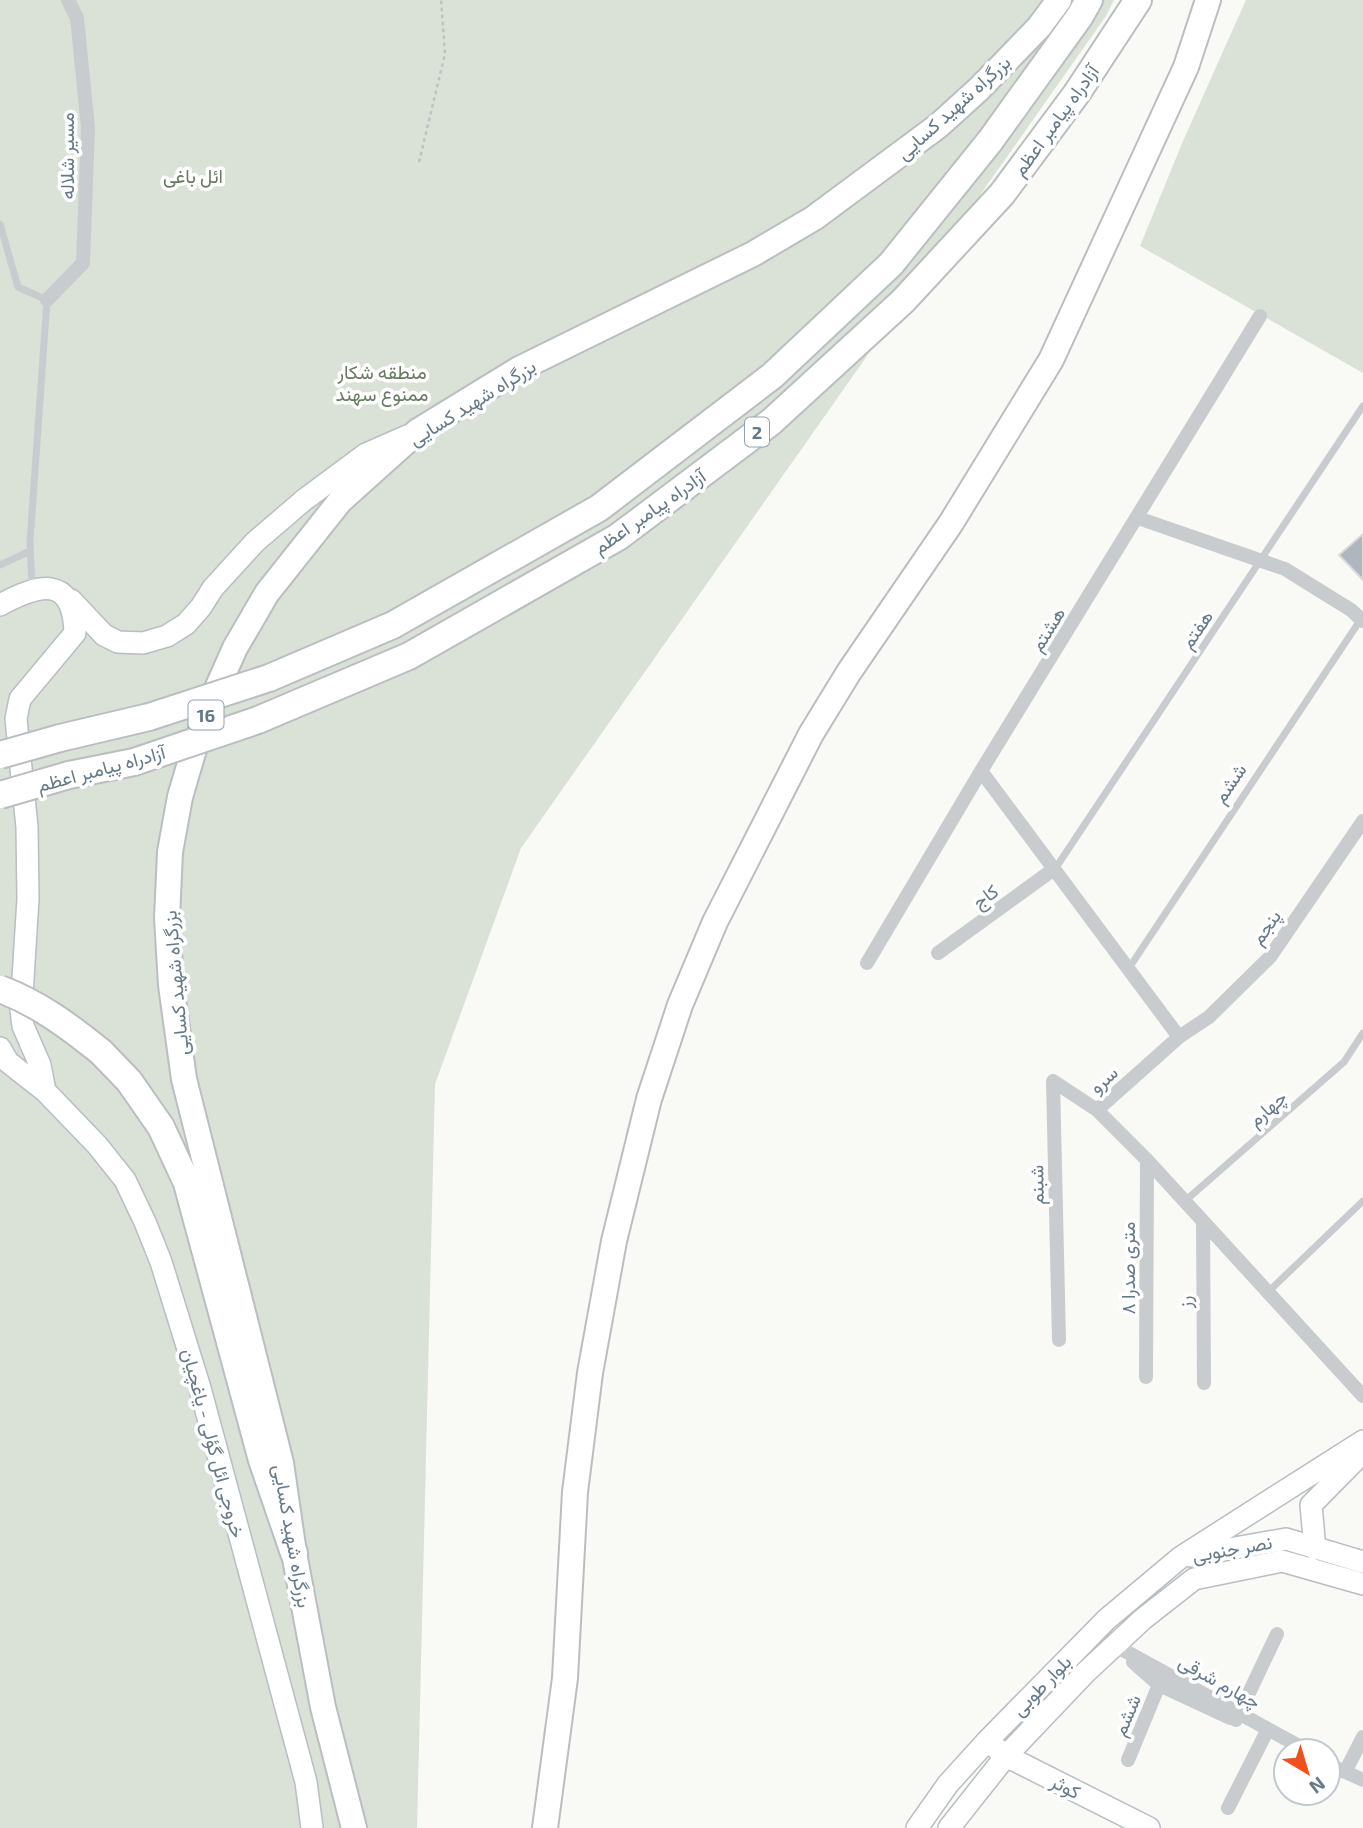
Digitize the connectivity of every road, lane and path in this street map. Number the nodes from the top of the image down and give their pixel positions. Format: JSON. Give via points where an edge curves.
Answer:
{"nodes":[{"id":1,"x":68,"y":0,"type":"edge"},
{"id":2,"x":441,"y":0,"type":"edge"},
{"id":3,"x":1059,"y":0,"type":"edge"},
{"id":4,"x":1089,"y":0,"type":"edge"},
{"id":5,"x":1138,"y":0,"type":"edge"},
{"id":6,"x":1208,"y":0,"type":"edge"},
{"id":7,"x":418,"y":162,"type":"dead end"},
{"id":8,"x":0,"y":224,"type":"edge"},
{"id":9,"x":47,"y":300,"type":"junction"},
{"id":10,"x":1260,"y":316,"type":"dead end"},
{"id":11,"x":1363,"y":406,"type":"edge"},
{"id":12,"x":418,"y":432,"type":"junction"},
{"id":13,"x":1138,"y":518,"type":"junction"},
{"id":14,"x":30,"y":551,"type":"junction"},
{"id":15,"x":1261,"y":561,"type":"junction"},
{"id":16,"x":0,"y":565,"type":"edge"},
{"id":17,"x":58,"y":590,"type":"junction"},
{"id":18,"x":32,"y":591,"type":"junction"},
{"id":19,"x":0,"y":605,"type":"edge"},
{"id":20,"x":1359,"y":617,"type":"edge"},
{"id":21,"x":0,"y":755,"type":"edge"},
{"id":22,"x":982,"y":771,"type":"junction"},
{"id":23,"x":0,"y":795,"type":"edge"},
{"id":24,"x":1363,"y":821,"type":"edge"},
{"id":25,"x":1054,"y":869,"type":"junction"},
{"id":26,"x":938,"y":953,"type":"dead end"},
{"id":27,"x":867,"y":963,"type":"dead end"},
{"id":28,"x":1128,"y":969,"type":"junction"},
{"id":29,"x":0,"y":989,"type":"edge"},
{"id":30,"x":1363,"y":1033,"type":"edge"},
{"id":31,"x":1179,"y":1037,"type":"junction"},
{"id":32,"x":0,"y":1048,"type":"edge"},
{"id":33,"x":45,"y":1091,"type":"junction"},
{"id":34,"x":1097,"y":1110,"type":"junction"},
{"id":35,"x":1147,"y":1160,"type":"junction"},
{"id":36,"x":1185,"y":1201,"type":"junction"},
{"id":37,"x":1363,"y":1201,"type":"edge"},
{"id":38,"x":1202,"y":1221,"type":"junction"},
{"id":39,"x":1268,"y":1292,"type":"junction"},
{"id":40,"x":1059,"y":1340,"type":"dead end"},
{"id":41,"x":1146,"y":1377,"type":"dead end"},
{"id":42,"x":1204,"y":1383,"type":"dead end"},
{"id":43,"x":1363,"y":1396,"type":"edge"},
{"id":44,"x":1363,"y":1441,"type":"edge"},
{"id":45,"x":1363,"y":1452,"type":"edge"},
{"id":46,"x":1315,"y":1549,"type":"junction"},
{"id":47,"x":295,"y":1553,"type":"junction"},
{"id":48,"x":1181,"y":1557,"type":"junction"},
{"id":49,"x":1363,"y":1562,"type":"edge"},
{"id":50,"x":1194,"y":1579,"type":"joint"},
{"id":51,"x":1363,"y":1584,"type":"edge"},
{"id":52,"x":1277,"y":1634,"type":"dead end"},
{"id":53,"x":1114,"y":1645,"type":"junction"},
{"id":54,"x":1159,"y":1685,"type":"junction"},
{"id":55,"x":1236,"y":1721,"type":"junction"},
{"id":56,"x":1265,"y":1735,"type":"junction"},
{"id":57,"x":1282,"y":1737,"type":"edge"},
{"id":58,"x":1363,"y":1737,"type":"edge"},
{"id":59,"x":1272,"y":1738,"type":"edge"},
{"id":60,"x":987,"y":1741,"type":"junction"},
{"id":61,"x":1006,"y":1756,"type":"junction"},
{"id":62,"x":1128,"y":1760,"type":"dead end"},
{"id":63,"x":1356,"y":1777,"type":"edge"},
{"id":64,"x":1228,"y":1808,"type":"dead end"},
{"id":65,"x":312,"y":1828,"type":"edge"},
{"id":66,"x":354,"y":1828,"type":"edge"},
{"id":67,"x":545,"y":1828,"type":"edge"},
{"id":68,"x":917,"y":1828,"type":"edge"},
{"id":69,"x":949,"y":1828,"type":"edge"},
{"id":70,"x":1149,"y":1828,"type":"edge"}],
"edges":[{"from":1,"to":9,"type":"street","name":"مسیر شلاله","via":[[77,18],[88,128],[83,263]]},
{"from":2,"to":7,"type":"path","via":[[444,54]]},
{"from":3,"to":12,"type":"highway","name":"بزرگراه شهید کسایی","number":"16","via":[[1030,36],[938,126],[814,218],[753,254],[519,369]]},
{"from":4,"to":21,"type":"highway","name":"آزادراه پیامبر اعظم","number":"2","bridge":true,"via":[[990,141],[891,264],[772,376],[599,508],[393,625],[269,678],[149,718]]},
{"from":5,"to":23,"type":"highway","name":"آزادراه پیامبر اعظم","number":"2","bridge":true,"via":[[1002,194],[903,301],[771,422],[618,537],[409,656],[258,720],[134,762]]},
{"from":6,"to":67,"type":"highway","via":[[1186,67],[1051,360],[951,523],[811,734],[715,922],[680,1005],[649,1099],[614,1241],[590,1373],[575,1492],[565,1678]]},
{"from":8,"to":9,"type":"lane","via":[[18,287]]},
{"from":9,"to":14,"type":"lane"},
{"from":10,"to":13,"type":"street","name":"هشتم"},
{"from":11,"to":15,"type":"lane","name":"هفتم"},
{"from":12,"to":17,"type":"main road","via":[[366,454],[304,500],[255,542],[186,624],[167,636],[143,643],[118,642],[104,635]]},
{"from":12,"to":47,"type":"highway","name":"بزرگراه شهید کسایی","number":"16","via":[[340,501],[267,593],[211,702],[180,797],[170,852],[168,945],[184,1079],[281,1463]]},
{"from":13,"to":15,"type":"street"},
{"from":13,"to":22,"type":"street","name":"هشتم"},
{"from":14,"to":16,"type":"lane"},
{"from":14,"to":18,"type":"lane"},
{"from":15,"to":20,"type":"street","via":[[1285,569]]},
{"from":15,"to":25,"type":"lane","name":"هفتم"},
{"from":17,"to":18,"type":"main road","via":[[43,587]]},
{"from":17,"to":33,"type":"main road","via":[[75,614],[75,633],[20,699],[16,719],[27,827],[21,1010]]},
{"from":18,"to":19,"type":"main road"},
{"from":20,"to":28,"type":"lane","name":"ششم"},
{"from":22,"to":25,"type":"street"},
{"from":22,"to":27,"type":"street","name":"هشتم"},
{"from":24,"to":31,"type":"street","name":"پنجم","via":[[1270,957],[1209,1017]]},
{"from":25,"to":26,"type":"street","name":"کاج"},
{"from":25,"to":28,"type":"street"},
{"from":28,"to":31,"type":"street"},
{"from":29,"to":47,"type":"highway","bridge":true,"via":[[63,1021],[101,1052],[130,1082],[161,1127],[187,1184],[262,1460]]},
{"from":30,"to":36,"type":"lane","name":"چهارم","via":[[1344,1062]]},
{"from":31,"to":34,"type":"street","name":"سرو"},
{"from":32,"to":33,"type":"main road","name":"خروجی ائل گؤلی - یاغچیان","via":[[8,1062]]},
{"from":33,"to":65,"type":"main road","name":"خروجی ائل گؤلی - یاغچیان","via":[[125,1180],[161,1262],[200,1388],[306,1782]]},
{"from":34,"to":35,"type":"street","name":"سرو"},
{"from":34,"to":40,"type":"street","name":"شبنم","via":[[1054,1081]]},
{"from":35,"to":36,"type":"street","name":"سرو"},
{"from":35,"to":41,"type":"street","name":"۸ متری صدرا"},
{"from":36,"to":38,"type":"street","name":"سرو"},
{"from":37,"to":39,"type":"lane"},
{"from":38,"to":39,"type":"street","name":"سرو"},
{"from":38,"to":42,"type":"street","name":"رز"},
{"from":39,"to":43,"type":"street","name":"سرو"},
{"from":44,"to":48,"type":"main road","name":"بلوار طوبی"},
{"from":45,"to":46,"type":"main road","via":[[1311,1505]]},
{"from":46,"to":48,"type":"main road","name":"نصر جنوبی","via":[[1286,1539]]},
{"from":46,"to":49,"type":"main road","name":"نصر جنوبی"},
{"from":47,"to":66,"type":"highway","name":"بزرگراه شهید کسایی","number":"16","via":[[323,1707]]},
{"from":48,"to":60,"type":"main road","name":"بلوار طوبی","via":[[1107,1619]]},
{"from":50,"to":51,"type":"main road","name":"نصر جنوبی","via":[[1282,1562]]},
{"from":50,"to":53,"type":"main road","name":"بلوار طوبی"},
{"from":52,"to":55,"type":"street"},
{"from":53,"to":54,"type":"street"},
{"from":53,"to":57,"type":"street","name":"چهارم شرقی"},
{"from":53,"to":61,"type":"main road","name":"بلوار طوبی"},
{"from":54,"to":55,"type":"street"},
{"from":54,"to":62,"type":"street","name":"ششم"},
{"from":55,"to":56,"type":"street"},
{"from":56,"to":59,"type":"street"},
{"from":56,"to":64,"type":"street"},
{"from":58,"to":63,"type":"street"},
{"from":60,"to":61,"type":"main road","name":"کوثر"},
{"from":60,"to":68,"type":"main road","name":"بلوار طوبی"},
{"from":61,"to":69,"type":"main road","name":"بلوار طوبی"},
{"from":61,"to":70,"type":"main road","name":"کوثر"}]}
